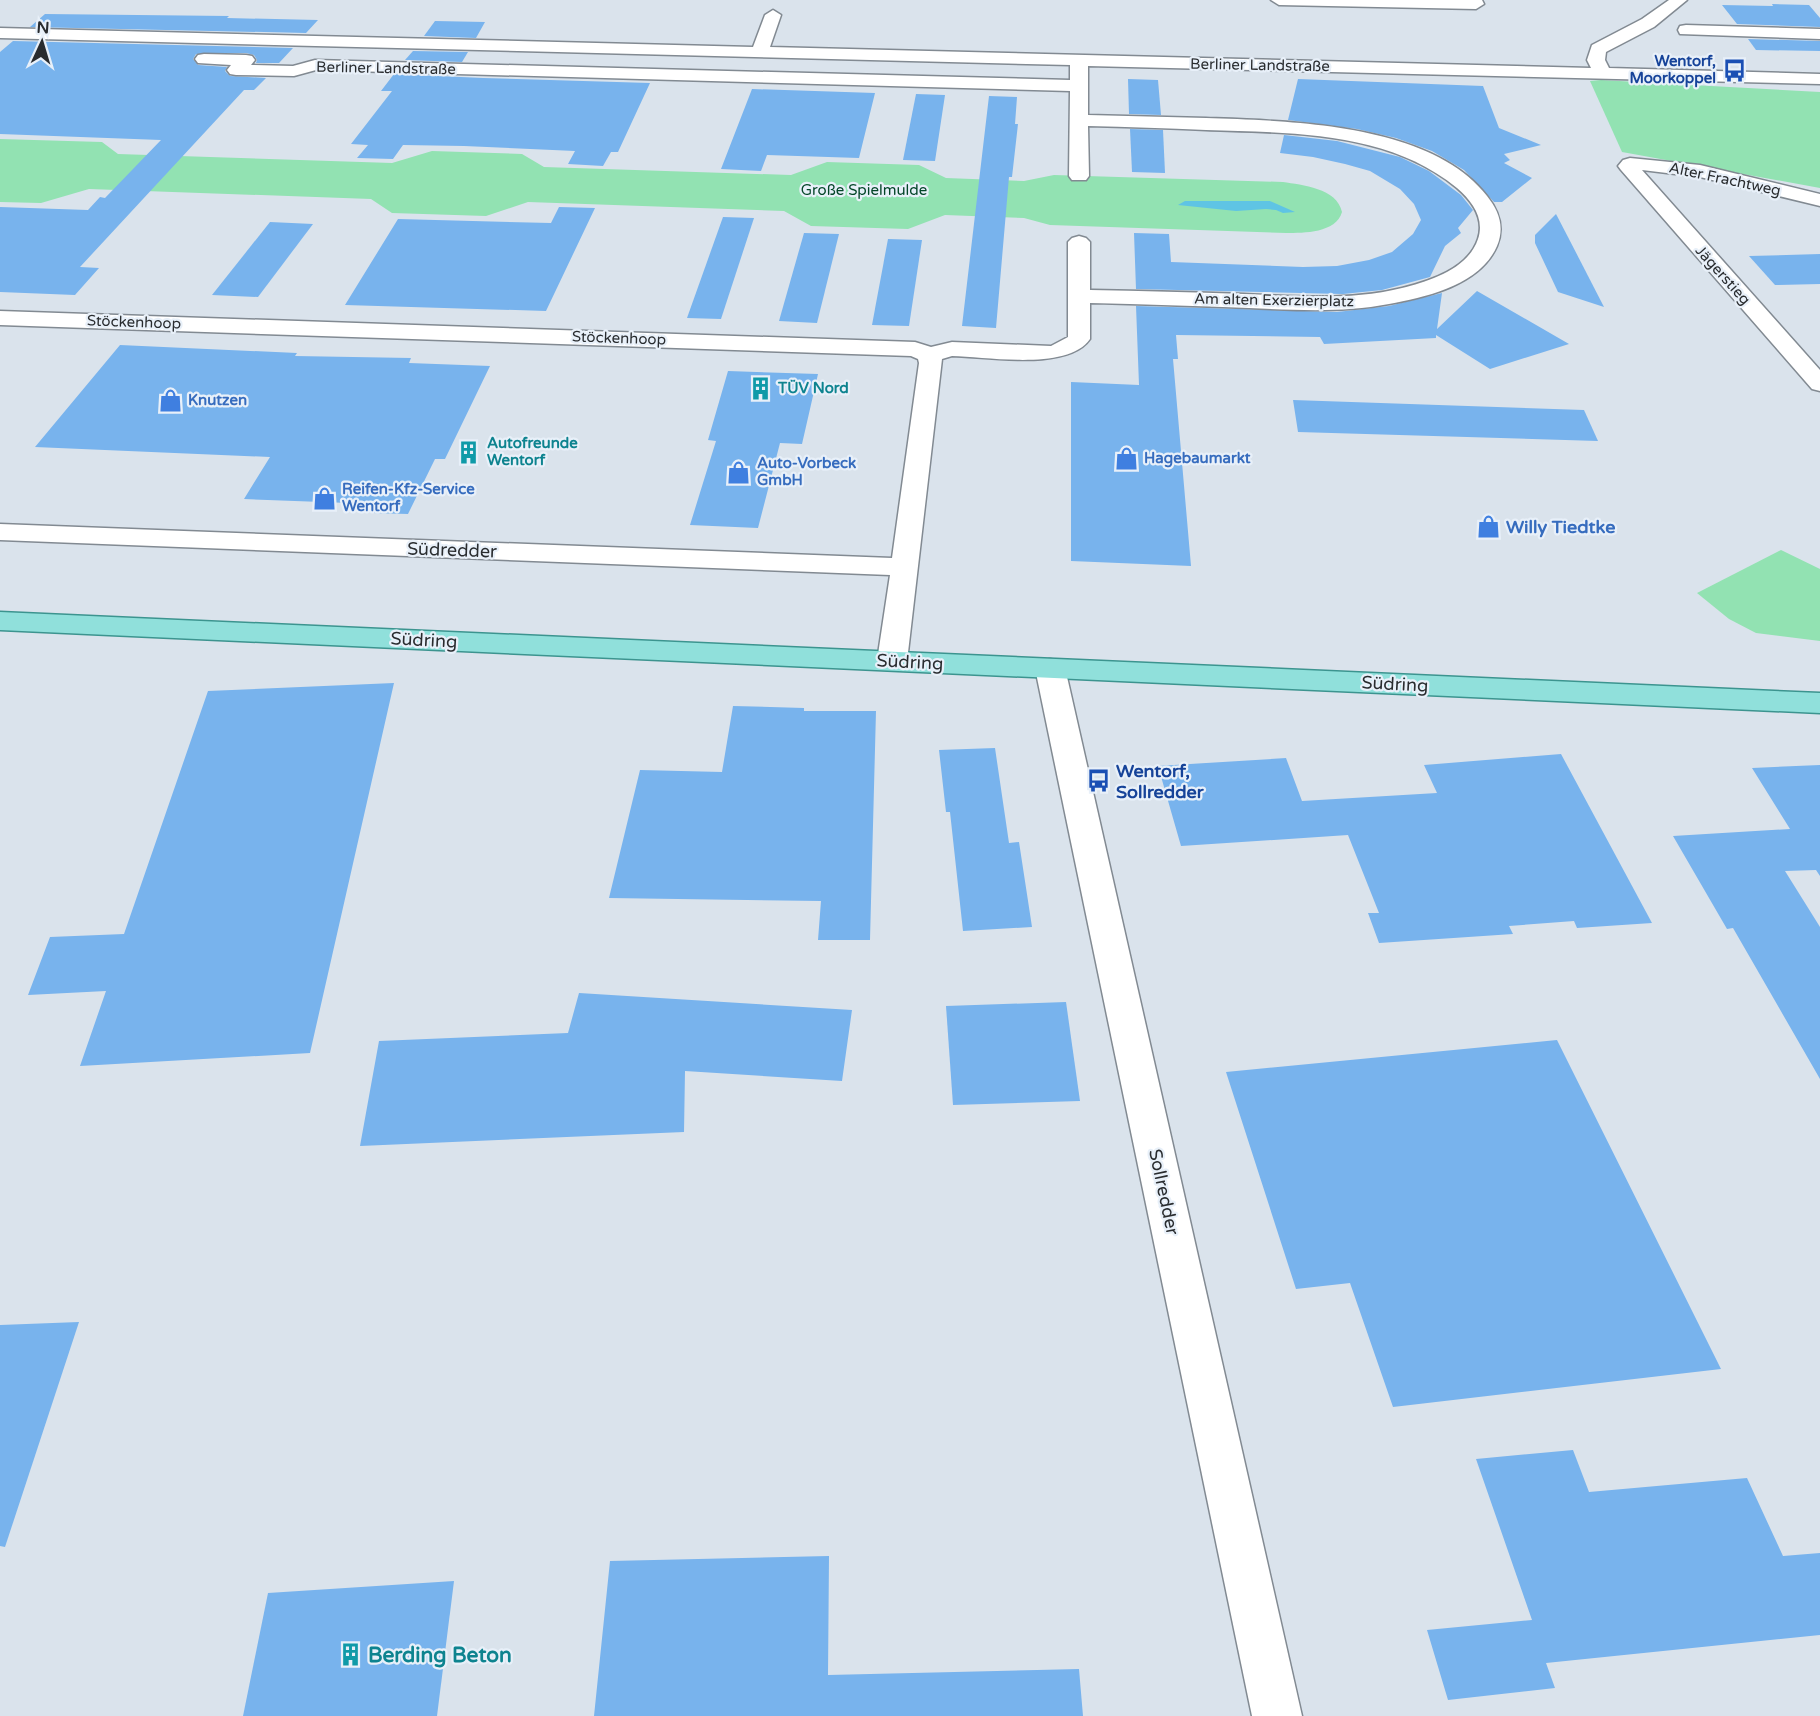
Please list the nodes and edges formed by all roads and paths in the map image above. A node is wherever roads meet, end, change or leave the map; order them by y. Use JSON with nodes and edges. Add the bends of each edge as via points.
{"nodes":[{"id":1,"x":1279,"y":0,"type":"edge"},
{"id":2,"x":1474,"y":0,"type":"edge"},
{"id":3,"x":1679,"y":0,"type":"edge"},
{"id":4,"x":773,"y":15,"type":"dead end"},
{"id":5,"x":1686,"y":30,"type":"dead end"},
{"id":6,"x":0,"y":33,"type":"edge"},
{"id":7,"x":1820,"y":34,"type":"edge"},
{"id":8,"x":700,"y":51,"type":"junction"},
{"id":9,"x":760,"y":52,"type":"junction"},
{"id":10,"x":188,"y":58,"type":"dead end"},
{"id":11,"x":1079,"y":60,"type":"junction"},
{"id":12,"x":1603,"y":74,"type":"junction"},
{"id":13,"x":689,"y":76,"type":"junction"},
{"id":14,"x":1820,"y":79,"type":"edge"},
{"id":15,"x":1079,"y":86,"type":"junction"},
{"id":16,"x":1079,"y":120,"type":"junction"},
{"id":17,"x":1630,"y":164,"type":"joint"},
{"id":18,"x":1079,"y":176,"type":"dead end"},
{"id":19,"x":1820,"y":200,"type":"edge"},
{"id":20,"x":1079,"y":242,"type":"dead end"},
{"id":21,"x":1079,"y":296,"type":"junction"},
{"id":22,"x":0,"y":318,"type":"edge"},
{"id":23,"x":929,"y":355,"type":"junction"},
{"id":24,"x":1820,"y":384,"type":"edge"},
{"id":25,"x":0,"y":532,"type":"edge"},
{"id":26,"x":903,"y":567,"type":"junction"},
{"id":27,"x":0,"y":621,"type":"edge"},
{"id":28,"x":892,"y":661,"type":"junction"},
{"id":29,"x":1050,"y":668,"type":"junction"},
{"id":30,"x":1820,"y":703,"type":"edge"},
{"id":31,"x":1277,"y":1716,"type":"edge"}],
"edges":[{"from":1,"to":2,"type":"street","via":[[1476,4]]},
{"from":3,"to":12,"type":"street","via":[[1648,23],[1598,50],[1596,60]]},
{"from":4,"to":9,"type":"street"},
{"from":5,"to":7,"type":"street"},
{"from":6,"to":8,"type":"street","name":"Berliner Landstraße"},
{"from":8,"to":9,"type":"street","name":"Berliner Landstraße"},
{"from":8,"to":13,"type":"street"},
{"from":9,"to":11,"type":"street","name":"Berliner Landstraße"},
{"from":10,"to":13,"type":"street","name":"Berliner Landstraße","via":[[246,60],[236,70],[294,71],[315,65]]},
{"from":11,"to":12,"type":"street","name":"Berliner Landstraße"},
{"from":11,"to":15,"type":"street"},
{"from":12,"to":14,"type":"street","name":"Berliner Landstraße"},
{"from":13,"to":15,"type":"street","name":"Berliner Landstraße"},
{"from":15,"to":16,"type":"street"},
{"from":16,"to":18,"type":"street"},
{"from":16,"to":21,"type":"street","name":"Am alten Exerzierplatz","via":[[1287,126],[1374,141],[1432,162],[1468,186],[1484,204],[1491,232],[1477,260],[1455,275],[1388,298],[1322,304]]},
{"from":17,"to":19,"type":"street","name":"Alter Frachtweg","via":[[1691,170]]},
{"from":17,"to":24,"type":"street","name":"Jägerstieg","via":[[1642,184]]},
{"from":20,"to":21,"type":"street"},
{"from":21,"to":23,"type":"street","via":[[1079,339],[1068,348],[1053,353],[952,348]]},
{"from":22,"to":23,"type":"street","name":"Stöckenhoop","via":[[915,349]]},
{"from":23,"to":26,"type":"street"},
{"from":25,"to":26,"type":"street","name":"Südredder"},
{"from":26,"to":28,"type":"street"},
{"from":27,"to":28,"type":"main road","name":"Südring"},
{"from":28,"to":29,"type":"main road","name":"Südring"},
{"from":29,"to":30,"type":"main road","name":"Südring"},
{"from":29,"to":31,"type":"street","name":"Sollredder"}]}
